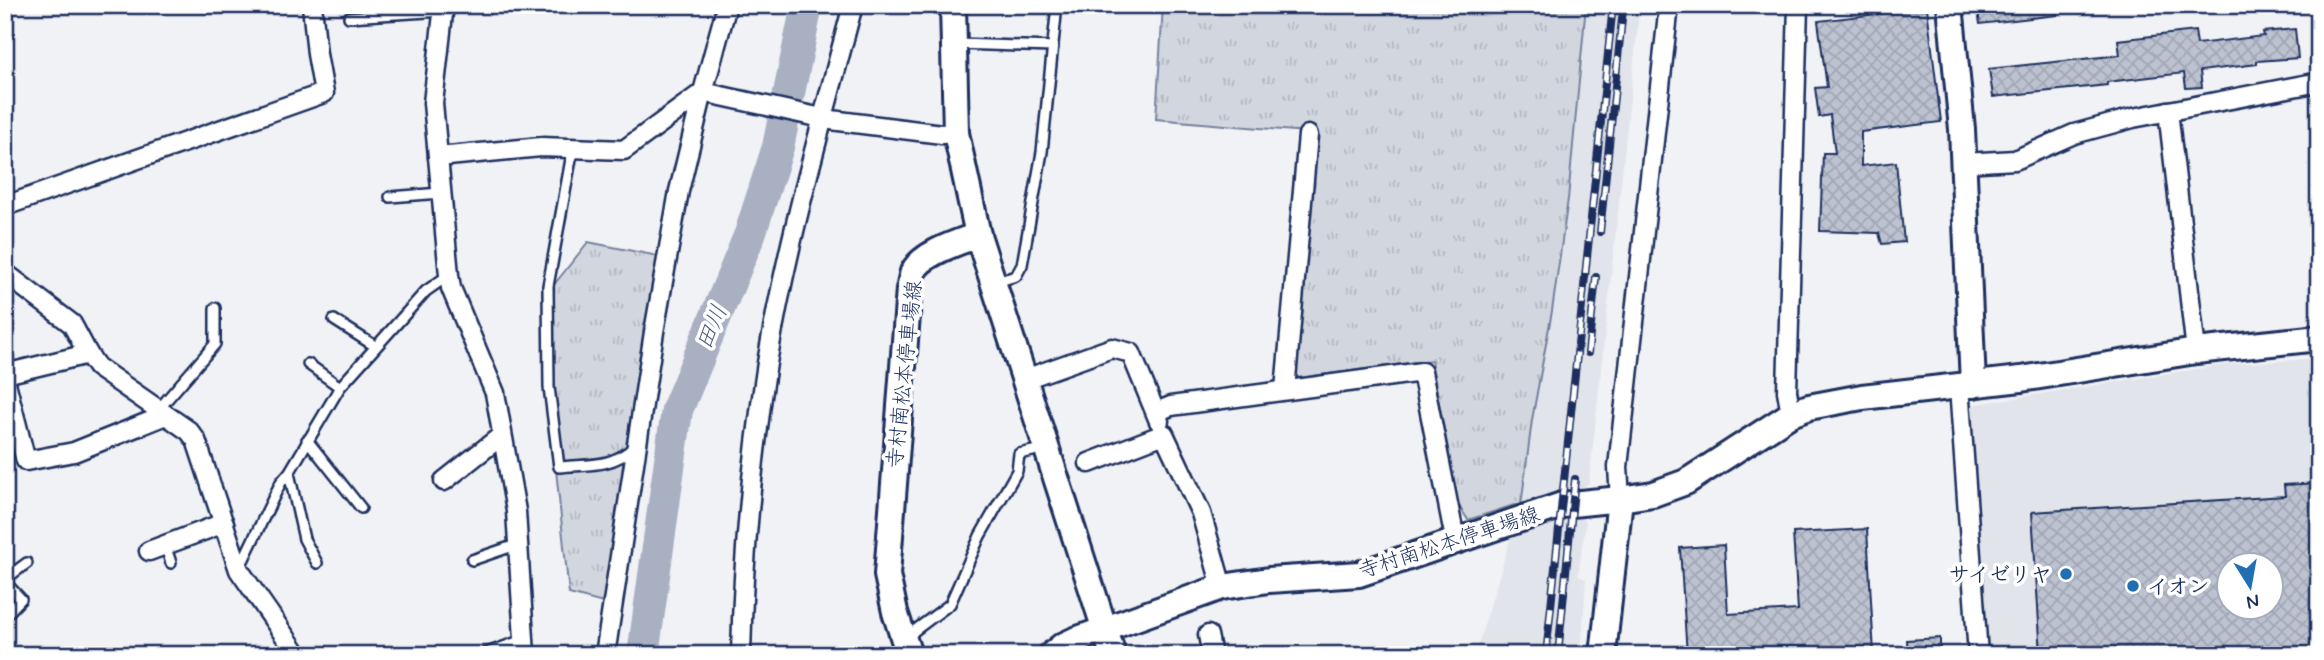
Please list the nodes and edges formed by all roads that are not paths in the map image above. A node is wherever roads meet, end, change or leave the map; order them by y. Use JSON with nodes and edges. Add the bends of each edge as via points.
{"nodes":[{"id":1,"x":312,"y":5,"type":"edge"},
{"id":2,"x":727,"y":5,"type":"edge"},
{"id":3,"x":853,"y":5,"type":"edge"},
{"id":4,"x":953,"y":5,"type":"edge"},
{"id":5,"x":1057,"y":5,"type":"edge"},
{"id":6,"x":1669,"y":5,"type":"edge"},
{"id":7,"x":1798,"y":5,"type":"edge"},
{"id":8,"x":1950,"y":5,"type":"edge"},
{"id":9,"x":444,"y":8,"type":"edge"},
{"id":10,"x":349,"y":17,"type":"dead end"},
{"id":11,"x":954,"y":44,"type":"junction"},
{"id":12,"x":1053,"y":47,"type":"junction"},
{"id":13,"x":2318,"y":87,"type":"edge"},
{"id":14,"x":705,"y":92,"type":"junction"},
{"id":15,"x":2168,"y":111,"type":"junction"},
{"id":16,"x":820,"y":116,"type":"junction"},
{"id":17,"x":956,"y":133,"type":"junction"},
{"id":18,"x":1308,"y":135,"type":"dead end"},
{"id":19,"x":573,"y":148,"type":"junction"},
{"id":20,"x":438,"y":157,"type":"junction"},
{"id":21,"x":1964,"y":163,"type":"junction"},
{"id":22,"x":441,"y":193,"type":"junction"},
{"id":23,"x":390,"y":197,"type":"dead end"},
{"id":24,"x":5,"y":206,"type":"edge"},
{"id":25,"x":978,"y":235,"type":"junction"},
{"id":26,"x":5,"y":273,"type":"edge"},
{"id":27,"x":449,"y":275,"type":"junction"},
{"id":28,"x":994,"y":283,"type":"junction"},
{"id":29,"x":215,"y":308,"type":"dead end"},
{"id":30,"x":334,"y":320,"type":"dead end"},
{"id":31,"x":2319,"y":338,"type":"edge"},
{"id":32,"x":375,"y":346,"type":"junction"},
{"id":33,"x":2196,"y":351,"type":"junction"},
{"id":34,"x":88,"y":354,"type":"junction"},
{"id":35,"x":308,"y":364,"type":"dead end"},
{"id":36,"x":5,"y":376,"type":"edge"},
{"id":37,"x":1025,"y":379,"type":"junction"},
{"id":38,"x":1966,"y":386,"type":"junction"},
{"id":39,"x":340,"y":387,"type":"junction"},
{"id":40,"x":1285,"y":390,"type":"junction"},
{"id":41,"x":162,"y":412,"type":"junction"},
{"id":42,"x":1156,"y":412,"type":"junction"},
{"id":43,"x":1791,"y":414,"type":"junction"},
{"id":44,"x":1164,"y":434,"type":"junction"},
{"id":45,"x":501,"y":436,"type":"junction"},
{"id":46,"x":307,"y":440,"type":"junction"},
{"id":47,"x":637,"y":444,"type":"junction"},
{"id":48,"x":1046,"y":444,"type":"junction"},
{"id":49,"x":1089,"y":463,"type":"dead end"},
{"id":50,"x":289,"y":473,"type":"junction"},
{"id":51,"x":444,"y":481,"type":"dead end"},
{"id":52,"x":1620,"y":499,"type":"junction"},
{"id":53,"x":361,"y":508,"type":"dead end"},
{"id":54,"x":224,"y":523,"type":"junction"},
{"id":55,"x":1457,"y":540,"type":"junction"},
{"id":56,"x":519,"y":544,"type":"junction"},
{"id":57,"x":162,"y":553,"type":"dead end"},
{"id":58,"x":472,"y":561,"type":"dead end"},
{"id":59,"x":27,"y":563,"type":"dead end"},
{"id":60,"x":317,"y":563,"type":"dead end"},
{"id":61,"x":239,"y":570,"type":"junction"},
{"id":62,"x":5,"y":581,"type":"edge"},
{"id":63,"x":1222,"y":587,"type":"junction"},
{"id":64,"x":5,"y":616,"type":"edge"},
{"id":65,"x":1106,"y":630,"type":"junction"},
{"id":66,"x":1208,"y":635,"type":"dead end"},
{"id":67,"x":524,"y":647,"type":"edge"},
{"id":68,"x":903,"y":651,"type":"edge"},
{"id":69,"x":298,"y":655,"type":"edge"},
{"id":70,"x":481,"y":655,"type":"edge"},
{"id":71,"x":605,"y":655,"type":"edge"},
{"id":72,"x":741,"y":655,"type":"edge"},
{"id":73,"x":1051,"y":655,"type":"edge"},
{"id":74,"x":1113,"y":655,"type":"edge"},
{"id":75,"x":1212,"y":655,"type":"edge"},
{"id":76,"x":1603,"y":655,"type":"edge"},
{"id":77,"x":1978,"y":655,"type":"edge"}],
"edges":[{"from":1,"to":24,"type":"street","via":[[324,93]]},
{"from":2,"to":14,"type":"street"},
{"from":3,"to":16,"type":"street"},
{"from":4,"to":11,"type":"street"},
{"from":5,"to":12,"type":"lane"},
{"from":6,"to":52,"type":"street","via":[[1618,467]]},
{"from":7,"to":43,"type":"street","via":[[1787,391]]},
{"from":8,"to":21,"type":"street"},
{"from":9,"to":10,"type":"lane"},
{"from":9,"to":20,"type":"street","via":[[433,103]]},
{"from":11,"to":12,"type":"lane"},
{"from":11,"to":17,"type":"street"},
{"from":12,"to":28,"type":"lane","via":[[1042,152],[1022,265],[1016,276]]},
{"from":13,"to":15,"type":"street"},
{"from":14,"to":16,"type":"street"},
{"from":14,"to":19,"type":"street","via":[[624,150]]},
{"from":14,"to":47,"type":"street","via":[[676,204]]},
{"from":15,"to":21,"type":"street","via":[[2074,134],[2015,160]]},
{"from":15,"to":33,"type":"street"},
{"from":16,"to":17,"type":"street"},
{"from":16,"to":72,"type":"street","via":[[768,361],[744,554]]},
{"from":17,"to":25,"type":"street"},
{"from":18,"to":40,"type":"street"},
{"from":19,"to":20,"type":"street"},
{"from":19,"to":47,"type":"lane","via":[[548,286],[549,387],[559,467],[610,463]]},
{"from":20,"to":22,"type":"street"},
{"from":21,"to":38,"type":"street"},
{"from":22,"to":23,"type":"lane"},
{"from":22,"to":27,"type":"street"},
{"from":25,"to":28,"type":"street"},
{"from":25,"to":68,"type":"street","name":"寺村南松本停車場線","via":[[926,258],[914,270],[909,289],[887,575]]},
{"from":26,"to":34,"type":"street","via":[[72,324]]},
{"from":27,"to":32,"type":"lane","via":[[426,291]]},
{"from":27,"to":45,"type":"street","via":[[495,393]]},
{"from":28,"to":37,"type":"street"},
{"from":29,"to":41,"type":"lane","via":[[215,344]]},
{"from":30,"to":32,"type":"lane"},
{"from":31,"to":33,"type":"street","name":"寺村南松本停車場線"},
{"from":32,"to":39,"type":"lane"},
{"from":33,"to":38,"type":"street","name":"寺村南松本停車場線"},
{"from":34,"to":36,"type":"street"},
{"from":34,"to":41,"type":"street","via":[[97,367]]},
{"from":35,"to":39,"type":"lane"},
{"from":36,"to":41,"type":"street","via":[[26,461],[74,452]]},
{"from":37,"to":42,"type":"street","via":[[1112,348],[1131,353]]},
{"from":37,"to":48,"type":"street"},
{"from":38,"to":43,"type":"street","name":"寺村南松本停車場線","via":[[1862,397]]},
{"from":38,"to":77,"type":"street"},
{"from":39,"to":46,"type":"lane"},
{"from":40,"to":42,"type":"street"},
{"from":40,"to":55,"type":"street","via":[[1422,372]]},
{"from":41,"to":54,"type":"street","via":[[196,440]]},
{"from":42,"to":44,"type":"street"},
{"from":43,"to":52,"type":"street","name":"寺村南松本停車場線","via":[[1686,482]]},
{"from":44,"to":49,"type":"street"},
{"from":44,"to":63,"type":"street","via":[[1201,513]]},
{"from":45,"to":51,"type":"street"},
{"from":45,"to":56,"type":"street"},
{"from":46,"to":50,"type":"lane"},
{"from":46,"to":53,"type":"lane"},
{"from":47,"to":71,"type":"street"},
{"from":48,"to":65,"type":"street"},
{"from":48,"to":68,"type":"lane","via":[[1018,454],[1017,471],[980,536],[950,604],[914,631]]},
{"from":50,"to":60,"type":"lane","via":[[304,539]]},
{"from":50,"to":61,"type":"lane"},
{"from":52,"to":55,"type":"street","name":"寺村南松本停車場線","via":[[1562,505]]},
{"from":52,"to":76,"type":"street"},
{"from":54,"to":57,"type":"street"},
{"from":54,"to":61,"type":"street"},
{"from":55,"to":63,"type":"street","name":"寺村南松本停車場線","via":[[1359,574]]},
{"from":56,"to":58,"type":"lane"},
{"from":56,"to":67,"type":"street"},
{"from":59,"to":62,"type":"lane"},
{"from":61,"to":69,"type":"street"},
{"from":62,"to":64,"type":"lane","via":[[21,599]]},
{"from":63,"to":65,"type":"street","name":"寺村南松本停車場線"},
{"from":65,"to":73,"type":"street","name":"寺村南松本停車場線","via":[[1062,646]]},
{"from":65,"to":74,"type":"street"},
{"from":66,"to":75,"type":"street"},
{"from":67,"to":70,"type":"lane"}]}
